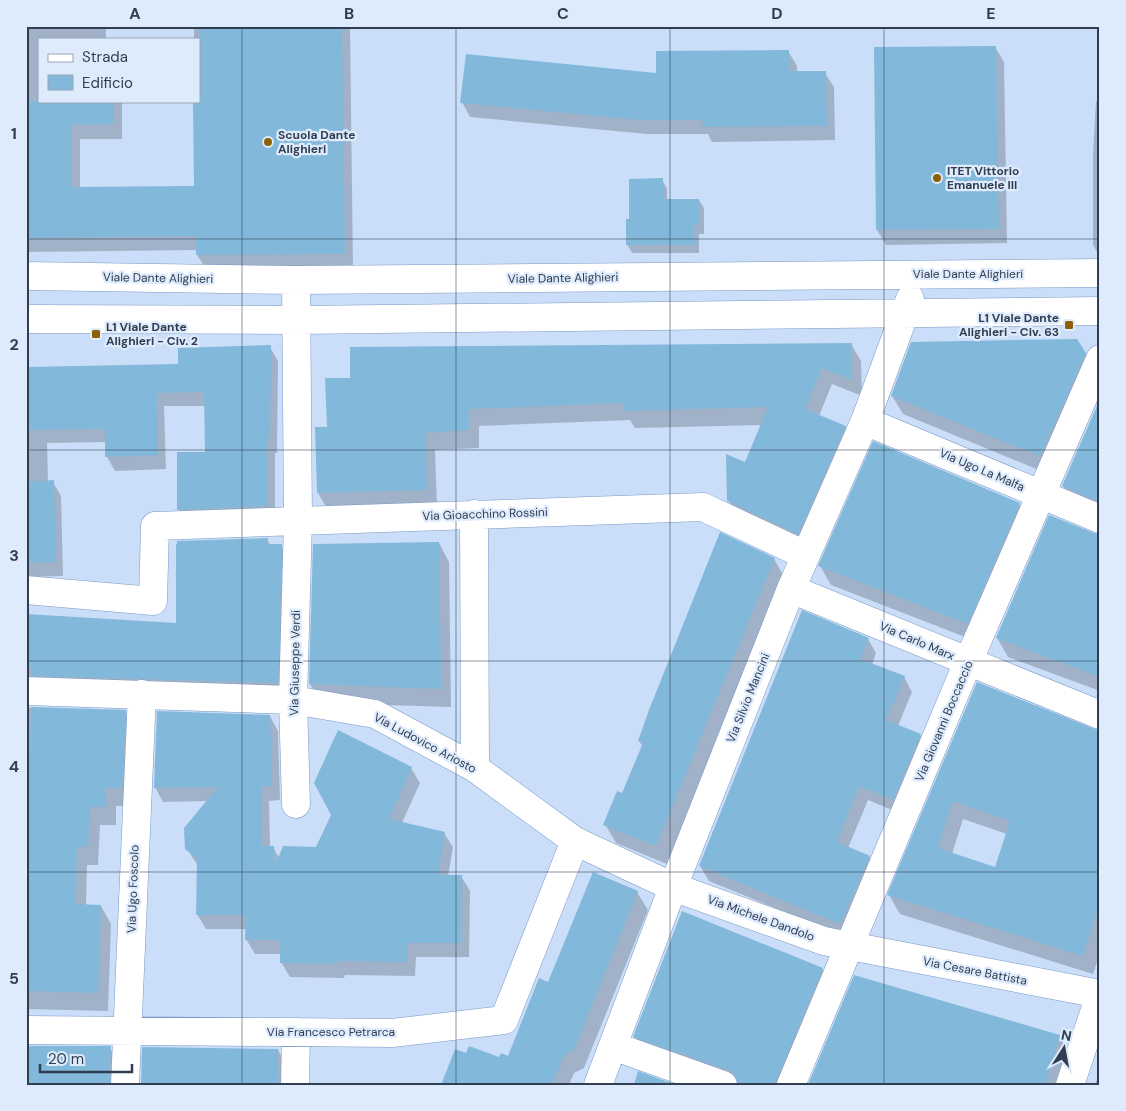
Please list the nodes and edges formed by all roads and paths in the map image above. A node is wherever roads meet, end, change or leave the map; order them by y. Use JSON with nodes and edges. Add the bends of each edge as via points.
{"nodes":[{"id":1,"x":1100,"y":273,"type":"edge"},
{"id":2,"x":918,"y":274,"type":"junction"},
{"id":3,"x":26,"y":276,"type":"edge"},
{"id":4,"x":296,"y":280,"type":"junction"},
{"id":5,"x":1100,"y":311,"type":"edge"},
{"id":6,"x":905,"y":314,"type":"junction"},
{"id":7,"x":26,"y":319,"type":"edge"},
{"id":8,"x":296,"y":320,"type":"junction"},
{"id":9,"x":1100,"y":359,"type":"edge"},
{"id":10,"x":865,"y":421,"type":"junction"},
{"id":11,"x":1040,"y":494,"type":"junction"},
{"id":12,"x":474,"y":514,"type":"junction"},
{"id":13,"x":1100,"y":519,"type":"edge"},
{"id":14,"x":298,"y":522,"type":"junction"},
{"id":15,"x":805,"y":555,"type":"junction"},
{"id":16,"x":790,"y":589,"type":"junction"},
{"id":17,"x":26,"y":590,"type":"edge"},
{"id":18,"x":968,"y":662,"type":"junction"},
{"id":19,"x":26,"y":691,"type":"edge"},
{"id":20,"x":142,"y":694,"type":"junction"},
{"id":21,"x":293,"y":700,"type":"junction"},
{"id":22,"x":1100,"y":715,"type":"edge"},
{"id":23,"x":475,"y":768,"type":"junction"},
{"id":24,"x":296,"y":804,"type":"dead end"},
{"id":25,"x":575,"y":842,"type":"junction"},
{"id":26,"x":673,"y":887,"type":"junction"},
{"id":27,"x":850,"y":947,"type":"junction"},
{"id":28,"x":1100,"y":994,"type":"edge"},
{"id":29,"x":26,"y":1030,"type":"edge"},
{"id":30,"x":128,"y":1031,"type":"junction"},
{"id":31,"x":296,"y":1032,"type":"junction"},
{"id":32,"x":613,"y":1046,"type":"junction"},
{"id":33,"x":125,"y":1085,"type":"edge"},
{"id":34,"x":295,"y":1085,"type":"edge"},
{"id":35,"x":598,"y":1085,"type":"edge"},
{"id":36,"x":723,"y":1085,"type":"edge"},
{"id":37,"x":791,"y":1085,"type":"edge"},
{"id":38,"x":1070,"y":1085,"type":"edge"}],
"edges":[{"from":1,"to":2,"type":"street","name":"Viale Dante Alighieri"},
{"from":2,"to":4,"type":"street","name":"Viale Dante Alighieri"},
{"from":2,"to":6,"type":"street","name":"Via Silvio Mancini"},
{"from":3,"to":4,"type":"street","name":"Viale Dante Alighieri"},
{"from":4,"to":8,"type":"street","name":"Via Giuseppe Verdi"},
{"from":5,"to":6,"type":"street"},
{"from":6,"to":8,"type":"street"},
{"from":6,"to":10,"type":"street","name":"Via Silvio Mancini"},
{"from":7,"to":8,"type":"street"},
{"from":8,"to":14,"type":"street","name":"Via Giuseppe Verdi"},
{"from":9,"to":11,"type":"street","name":"Via Giovanni Boccaccio"},
{"from":10,"to":11,"type":"street","name":"Via Ugo La Malfa"},
{"from":10,"to":15,"type":"street","name":"Via Silvio Mancini"},
{"from":11,"to":13,"type":"street","name":"Via Ugo La Malfa"},
{"from":11,"to":18,"type":"street","name":"Via Giovanni Boccaccio"},
{"from":12,"to":14,"type":"street","name":"Via Gioacchino Rossini"},
{"from":12,"to":15,"type":"street","name":"Via Gioacchino Rossini","via":[[703,508]]},
{"from":12,"to":23,"type":"street"},
{"from":14,"to":17,"type":"street","name":"Via Gioacchino Rossini","via":[[155,526],[153,601]]},
{"from":14,"to":21,"type":"street","name":"Via Giuseppe Verdi"},
{"from":15,"to":16,"type":"street","name":"Via Silvio Mancini"},
{"from":16,"to":18,"type":"street","name":"Via Carlo Marx"},
{"from":16,"to":26,"type":"street","name":"Via Silvio Mancini"},
{"from":18,"to":22,"type":"street","name":"Via Carlo Marx"},
{"from":18,"to":27,"type":"street","name":"Via Giovanni Boccaccio"},
{"from":19,"to":20,"type":"street","name":"Via Ludovico Ariosto"},
{"from":20,"to":21,"type":"street","name":"Via Ludovico Ariosto"},
{"from":20,"to":30,"type":"street","name":"Via Ugo Foscolo"},
{"from":21,"to":23,"type":"street","name":"Via Ludovico Ariosto","via":[[375,714]]},
{"from":21,"to":24,"type":"street","name":"Via Giuseppe Verdi"},
{"from":23,"to":25,"type":"street","name":"Via Ludovico Ariosto"},
{"from":25,"to":26,"type":"street","name":"Via Ludovico Ariosto"},
{"from":25,"to":31,"type":"street","name":"Via Francesco Petrarca","via":[[504,1020],[392,1033]]},
{"from":26,"to":27,"type":"street","name":"Via Michele Dandolo","via":[[824,941]]},
{"from":26,"to":32,"type":"street","name":"Via Silvio Mancini"},
{"from":27,"to":28,"type":"street","name":"Via Cesare Battista"},
{"from":27,"to":37,"type":"street","name":"Via Giovanni Boccaccio"},
{"from":28,"to":38,"type":"street"},
{"from":29,"to":30,"type":"street","name":"Via Francesco Petrarca"},
{"from":30,"to":31,"type":"street","name":"Via Francesco Petrarca"},
{"from":30,"to":33,"type":"street","name":"Via Ugo Foscolo"},
{"from":31,"to":34,"type":"street"},
{"from":32,"to":35,"type":"street","name":"Via Silvio Mancini"},
{"from":32,"to":36,"type":"street"}]}
